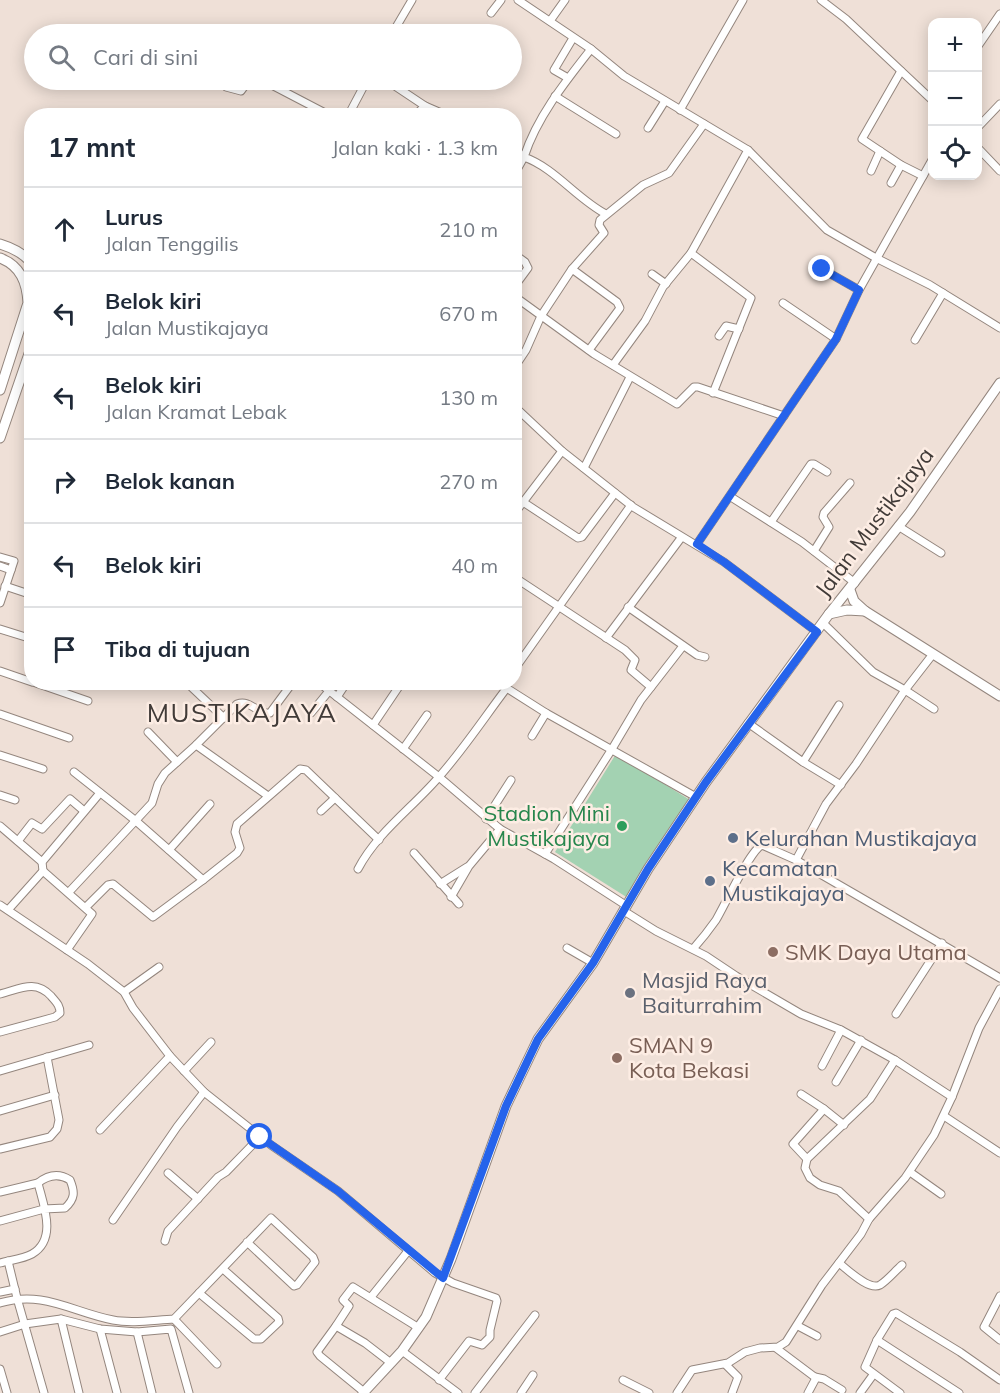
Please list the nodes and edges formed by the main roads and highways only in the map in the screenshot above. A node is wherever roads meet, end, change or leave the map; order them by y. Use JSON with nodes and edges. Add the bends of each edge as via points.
{"nodes":[{"id":1,"x":0,"y":244,"type":"edge"},
{"id":2,"x":24,"y":255,"type":"edge"},
{"id":3,"x":0,"y":258,"type":"edge"},
{"id":4,"x":24,"y":278,"type":"edge"},
{"id":5,"x":24,"y":315,"type":"edge"},
{"id":6,"x":24,"y":368,"type":"edge"},
{"id":7,"x":1000,"y":383,"type":"edge"},
{"id":8,"x":1,"y":387,"type":"edge"},
{"id":9,"x":17,"y":388,"type":"junction"},
{"id":10,"x":0,"y":438,"type":"edge"},
{"id":11,"x":853,"y":586,"type":"junction"},
{"id":12,"x":865,"y":612,"type":"junction"},
{"id":13,"x":829,"y":614,"type":"junction"},
{"id":14,"x":1000,"y":696,"type":"edge"},
{"id":15,"x":364,"y":1392,"type":"edge"}],
"edges":[{"from":1,"to":2,"type":"main road"},
{"from":3,"to":4,"type":"main road"},
{"from":5,"to":8,"type":"main road"},
{"from":6,"to":9,"type":"main road"},
{"from":7,"to":11,"type":"main road","name":"Jalan Mustikajaya"},
{"from":8,"to":9,"type":"main road"},
{"from":9,"to":10,"type":"main road"},
{"from":11,"to":12,"type":"main road","via":[[854,601]]},
{"from":11,"to":13,"type":"main road","name":"Jalan Mustikajaya"},
{"from":12,"to":13,"type":"main road"},
{"from":12,"to":14,"type":"main road"},
{"from":13,"to":15,"type":"main road","name":"Jalan Mustikajaya","via":[[696,797],[593,963],[538,1039],[506,1106],[426,1317]]}]}
